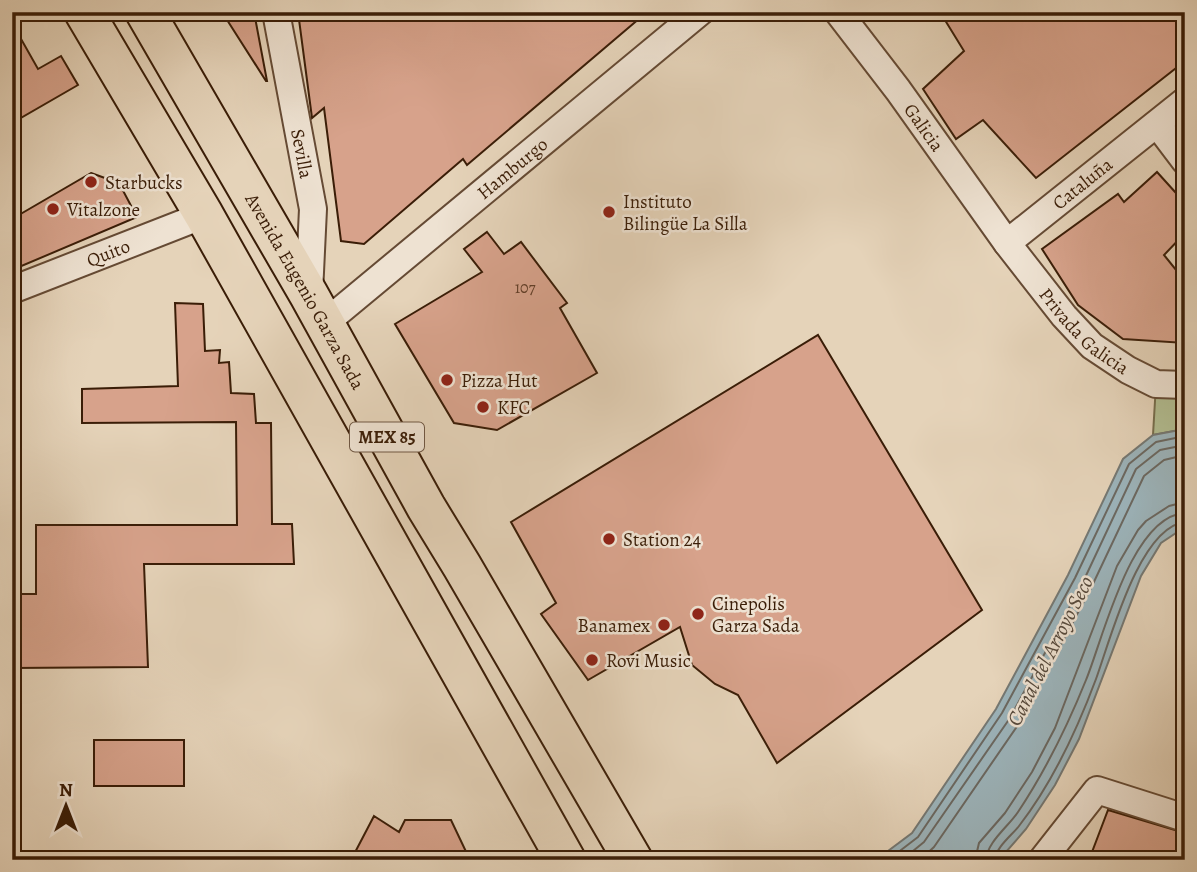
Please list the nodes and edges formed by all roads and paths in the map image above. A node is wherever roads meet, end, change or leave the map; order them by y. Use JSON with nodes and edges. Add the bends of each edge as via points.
{"nodes":[{"id":1,"x":84,"y":12,"type":"edge"},
{"id":2,"x":145,"y":12,"type":"edge"},
{"id":3,"x":276,"y":12,"type":"edge"},
{"id":4,"x":700,"y":12,"type":"edge"},
{"id":5,"x":838,"y":12,"type":"edge"},
{"id":6,"x":1185,"y":102,"type":"edge"},
{"id":7,"x":1157,"y":124,"type":"junction"},
{"id":8,"x":1185,"y":161,"type":"edge"},
{"id":9,"x":204,"y":215,"type":"junction"},
{"id":10,"x":1007,"y":243,"type":"junction"},
{"id":11,"x":12,"y":290,"type":"edge"},
{"id":12,"x":317,"y":309,"type":"junction"},
{"id":13,"x":1185,"y":385,"type":"edge"},
{"id":14,"x":1185,"y":818,"type":"edge"},
{"id":15,"x":566,"y":860,"type":"edge"},
{"id":16,"x":633,"y":860,"type":"edge"},
{"id":17,"x":1042,"y":860,"type":"edge"}],
"edges":[{"from":1,"to":9,"type":"highway","number":"MEX 85"},
{"from":2,"to":12,"type":"highway","name":"Avenida Eugenio Garza Sada","number":"MEX 85"},
{"from":3,"to":12,"type":"street","name":"Sevilla","via":[[313,209]]},
{"from":4,"to":12,"type":"street","name":"Hamburgo"},
{"from":5,"to":10,"type":"street","name":"Galicia"},
{"from":6,"to":7,"type":"street","name":"Cataluña"},
{"from":7,"to":8,"type":"street"},
{"from":7,"to":10,"type":"street","name":"Cataluña"},
{"from":9,"to":11,"type":"street","name":"Quito"},
{"from":9,"to":15,"type":"highway","number":"MEX 85"},
{"from":10,"to":13,"type":"street","name":"Privada Galicia","via":[[1092,346],[1156,384]]},
{"from":12,"to":16,"type":"highway","name":"Avenida Eugenio Garza Sada","number":"MEX 85","via":[[426,507]]},
{"from":14,"to":17,"type":"street","via":[[1097,790]]}]}
